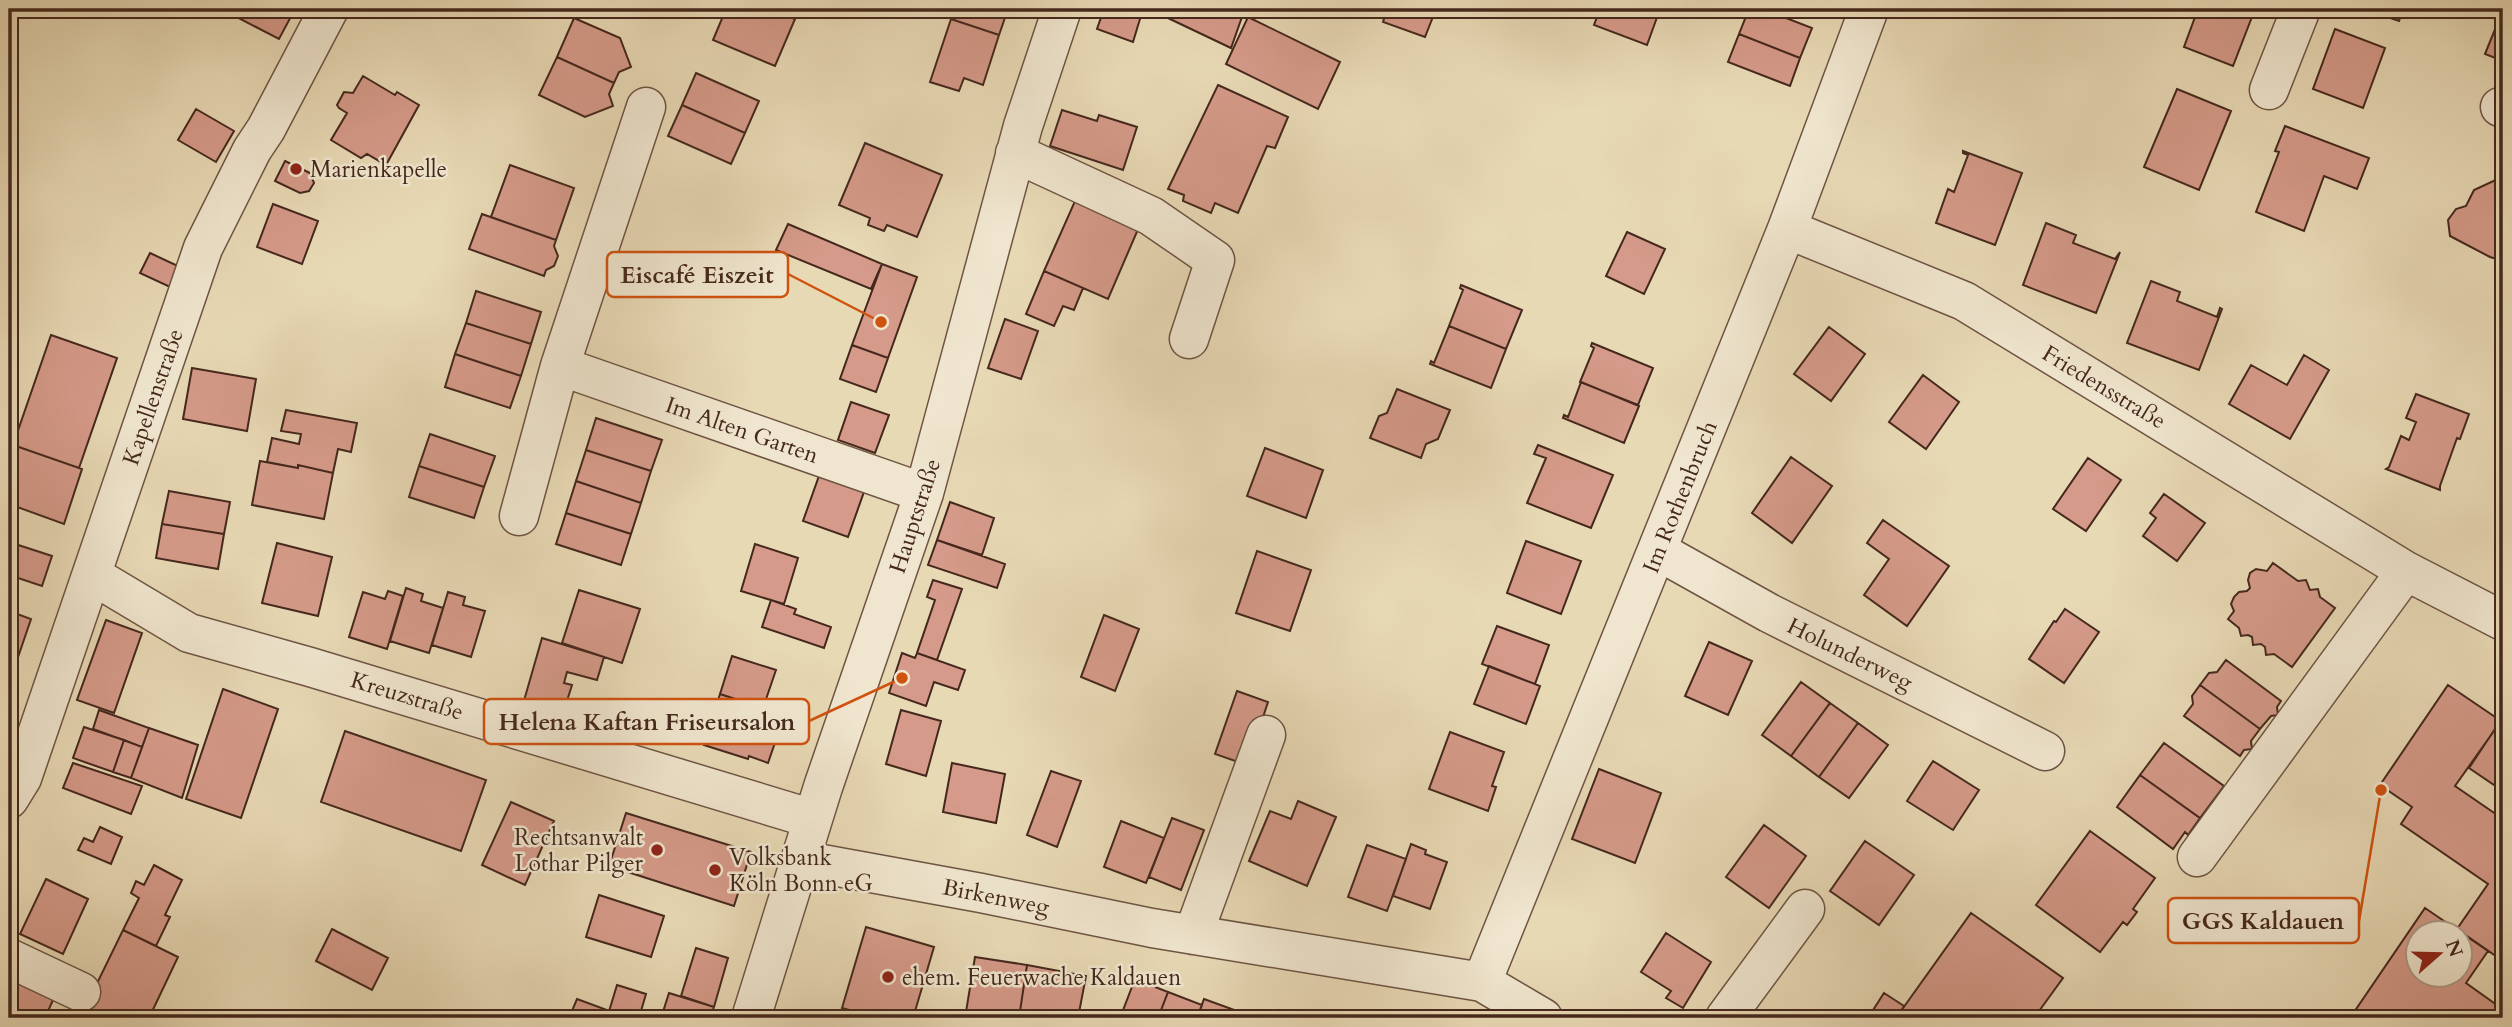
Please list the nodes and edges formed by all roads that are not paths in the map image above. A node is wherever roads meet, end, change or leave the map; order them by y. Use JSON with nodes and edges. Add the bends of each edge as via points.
{"nodes":[{"id":1,"x":329,"y":9,"type":"edge"},
{"id":2,"x":1062,"y":9,"type":"edge"},
{"id":3,"x":1869,"y":9,"type":"edge"},
{"id":4,"x":2301,"y":9,"type":"edge"},
{"id":5,"x":2269,"y":90,"type":"dead end"},
{"id":6,"x":646,"y":107,"type":"dead end"},
{"id":7,"x":1015,"y":153,"type":"junction"},
{"id":8,"x":1787,"y":229,"type":"junction"},
{"id":9,"x":1189,"y":339,"type":"dead end"},
{"id":10,"x":560,"y":366,"type":"junction"},
{"id":11,"x":925,"y":493,"type":"junction"},
{"id":12,"x":519,"y":516,"type":"dead end"},
{"id":13,"x":1658,"y":551,"type":"junction"},
{"id":14,"x":2406,"y":571,"type":"junction"},
{"id":15,"x":93,"y":575,"type":"junction"},
{"id":16,"x":2503,"y":621,"type":"edge"},
{"id":17,"x":1266,"y":735,"type":"dead end"},
{"id":18,"x":2045,"y":751,"type":"dead end"},
{"id":19,"x":9,"y":799,"type":"edge"},
{"id":20,"x":813,"y":820,"type":"junction"},
{"id":21,"x":2197,"y":858,"type":"dead end"},
{"id":22,"x":800,"y":860,"type":"junction"},
{"id":23,"x":1805,"y":909,"type":"dead end"},
{"id":24,"x":1193,"y":935,"type":"junction"},
{"id":25,"x":9,"y":958,"type":"edge"},
{"id":26,"x":1482,"y":982,"type":"junction"},
{"id":27,"x":81,"y":992,"type":"dead end"},
{"id":28,"x":751,"y":1018,"type":"edge"},
{"id":29,"x":1543,"y":1018,"type":"edge"},
{"id":30,"x":1725,"y":1018,"type":"edge"}],
"edges":[{"from":1,"to":15,"type":"street","name":"Kapellenstraße","via":[[203,248]]},
{"from":2,"to":7,"type":"street","name":"Hauptstraße"},
{"from":3,"to":8,"type":"street","name":"Im Rothenbruch"},
{"from":4,"to":5,"type":"street"},
{"from":6,"to":10,"type":"street"},
{"from":7,"to":9,"type":"street","via":[[1151,216],[1215,260]]},
{"from":7,"to":11,"type":"street","name":"Hauptstraße"},
{"from":8,"to":13,"type":"street","name":"Im Rothenbruch"},
{"from":8,"to":14,"type":"street","name":"Friedensstraße","via":[[1964,301]]},
{"from":10,"to":11,"type":"street","name":"Im Alten Garten"},
{"from":10,"to":12,"type":"street"},
{"from":11,"to":20,"type":"street","name":"Hauptstraße"},
{"from":13,"to":18,"type":"street","name":"Holunderweg","via":[[1769,613]]},
{"from":13,"to":26,"type":"street","name":"Im Rothenbruch"},
{"from":14,"to":16,"type":"street","name":"Friedensstraße"},
{"from":14,"to":21,"type":"street"},
{"from":15,"to":19,"type":"street","name":"Kapellenstraße","via":[[22,778]]},
{"from":15,"to":20,"type":"street","name":"Kreuzstraße","via":[[189,633]]},
{"from":17,"to":24,"type":"street"},
{"from":20,"to":22,"type":"street","name":"Hauptstraße"},
{"from":22,"to":24,"type":"street","name":"Birkenweg"},
{"from":22,"to":28,"type":"street","name":"Hauptstraße"},
{"from":23,"to":30,"type":"street"},
{"from":24,"to":26,"type":"street","name":"Birkenweg"},
{"from":25,"to":27,"type":"street"},
{"from":26,"to":29,"type":"street","name":"Birkenweg"}]}
